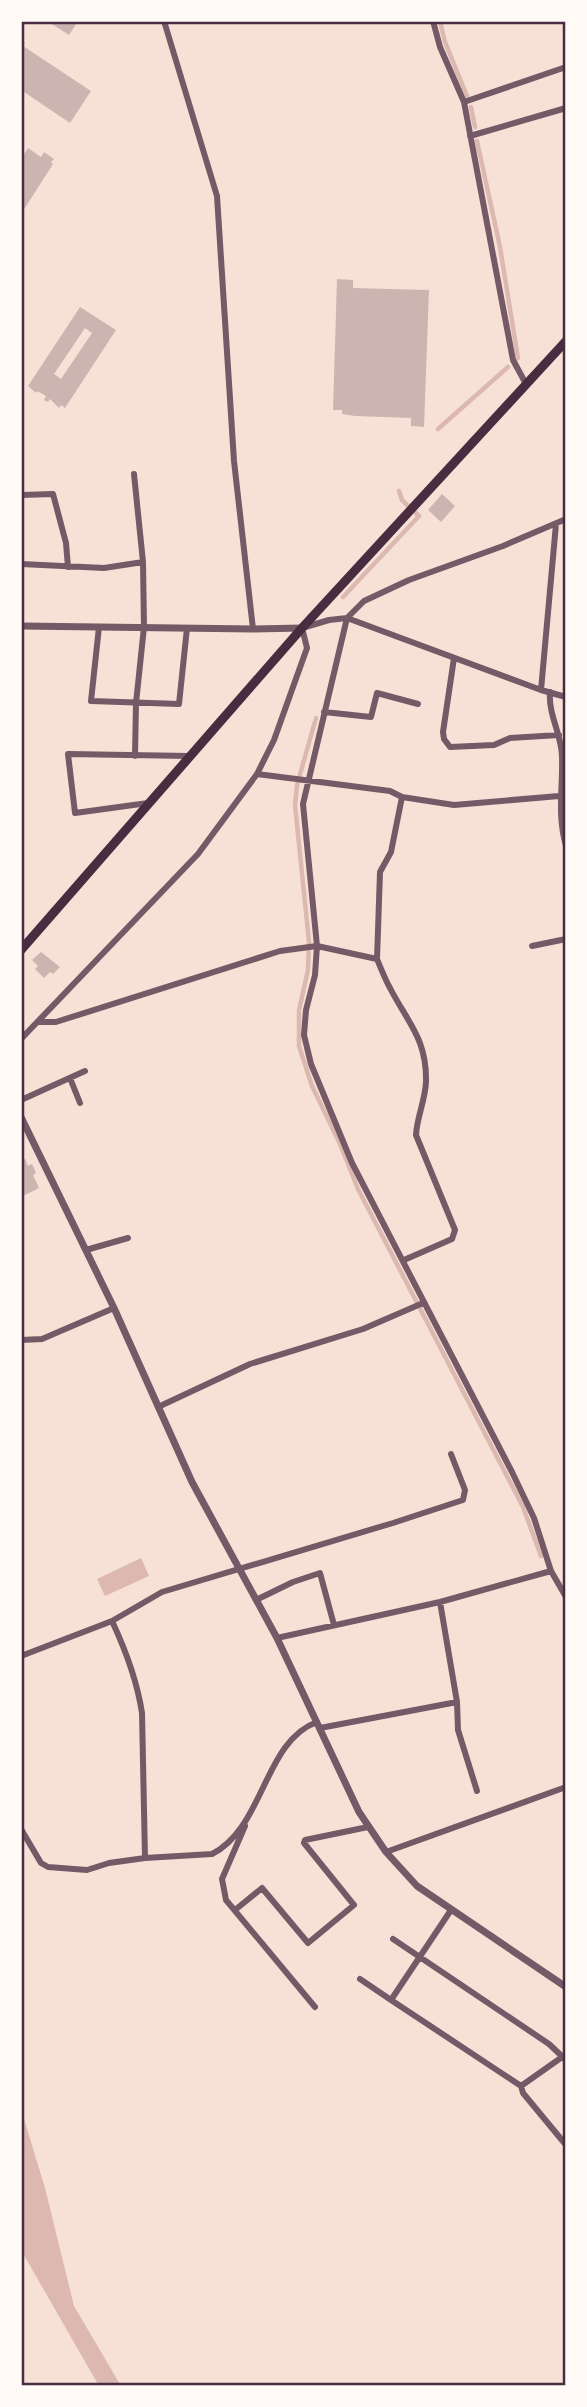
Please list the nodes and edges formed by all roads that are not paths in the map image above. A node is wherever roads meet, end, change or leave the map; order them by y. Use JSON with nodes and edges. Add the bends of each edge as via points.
{"nodes":[{"id":1,"x":164,"y":21,"type":"edge"},
{"id":2,"x":433,"y":21,"type":"edge"},
{"id":3,"x":566,"y":67,"type":"edge"},
{"id":4,"x":464,"y":102,"type":"junction"},
{"id":5,"x":566,"y":108,"type":"edge"},
{"id":6,"x":470,"y":136,"type":"junction"},
{"id":7,"x":566,"y":341,"type":"edge"},
{"id":8,"x":526,"y":384,"type":"junction"},
{"id":9,"x":134,"y":474,"type":"dead end"},
{"id":10,"x":21,"y":495,"type":"edge"},
{"id":11,"x":566,"y":519,"type":"edge"},
{"id":12,"x":556,"y":524,"type":"junction"},
{"id":13,"x":144,"y":562,"type":"junction"},
{"id":14,"x":21,"y":564,"type":"edge"},
{"id":15,"x":68,"y":567,"type":"junction"},
{"id":16,"x":348,"y":618,"type":"junction"},
{"id":17,"x":21,"y":626,"type":"edge"},
{"id":18,"x":99,"y":627,"type":"junction"},
{"id":19,"x":144,"y":627,"type":"junction"},
{"id":20,"x":187,"y":628,"type":"junction"},
{"id":21,"x":302,"y":628,"type":"junction"},
{"id":22,"x":253,"y":629,"type":"junction"},
{"id":23,"x":454,"y":658,"type":"junction"},
{"id":24,"x":541,"y":690,"type":"junction"},
{"id":25,"x":550,"y":692,"type":"junction"},
{"id":26,"x":566,"y":697,"type":"edge"},
{"id":27,"x":136,"y":703,"type":"junction"},
{"id":28,"x":418,"y":704,"type":"dead end"},
{"id":29,"x":324,"y":712,"type":"junction"},
{"id":30,"x":559,"y":735,"type":"junction"},
{"id":31,"x":135,"y":756,"type":"junction"},
{"id":32,"x":190,"y":756,"type":"junction"},
{"id":33,"x":257,"y":774,"type":"junction"},
{"id":34,"x":302,"y":779,"type":"junction"},
{"id":35,"x":559,"y":796,"type":"junction"},
{"id":36,"x":402,"y":797,"type":"junction"},
{"id":37,"x":148,"y":803,"type":"junction"},
{"id":38,"x":563,"y":828,"type":"edge"},
{"id":39,"x":566,"y":846,"type":"edge"},
{"id":40,"x":566,"y":939,"type":"edge"},
{"id":41,"x":317,"y":946,"type":"junction"},
{"id":42,"x":531,"y":946,"type":"dead end"},
{"id":43,"x":21,"y":950,"type":"edge"},
{"id":44,"x":377,"y":959,"type":"junction"},
{"id":45,"x":39,"y":1022,"type":"junction"},
{"id":46,"x":21,"y":1039,"type":"edge"},
{"id":47,"x":85,"y":1071,"type":"dead end"},
{"id":48,"x":70,"y":1078,"type":"junction"},
{"id":49,"x":21,"y":1100,"type":"edge"},
{"id":50,"x":80,"y":1103,"type":"dead end"},
{"id":51,"x":21,"y":1118,"type":"edge"},
{"id":52,"x":128,"y":1238,"type":"dead end"},
{"id":53,"x":86,"y":1250,"type":"junction"},
{"id":54,"x":404,"y":1260,"type":"junction"},
{"id":55,"x":423,"y":1303,"type":"junction"},
{"id":56,"x":114,"y":1308,"type":"junction"},
{"id":57,"x":21,"y":1340,"type":"edge"},
{"id":58,"x":158,"y":1407,"type":"junction"},
{"id":59,"x":451,"y":1454,"type":"dead end"},
{"id":60,"x":241,"y":1570,"type":"junction"},
{"id":61,"x":551,"y":1571,"type":"junction"},
{"id":62,"x":566,"y":1597,"type":"edge"},
{"id":63,"x":256,"y":1600,"type":"junction"},
{"id":64,"x":440,"y":1602,"type":"junction"},
{"id":65,"x":112,"y":1620,"type":"junction"},
{"id":66,"x":334,"y":1625,"type":"junction"},
{"id":67,"x":277,"y":1638,"type":"junction"},
{"id":68,"x":21,"y":1656,"type":"edge"},
{"id":69,"x":457,"y":1702,"type":"junction"},
{"id":70,"x":318,"y":1725,"type":"junction"},
{"id":71,"x":566,"y":1787,"type":"edge"},
{"id":72,"x":477,"y":1791,"type":"dead end"},
{"id":73,"x":247,"y":1821,"type":"junction"},
{"id":74,"x":368,"y":1827,"type":"junction"},
{"id":75,"x":21,"y":1829,"type":"edge"},
{"id":76,"x":386,"y":1852,"type":"junction"},
{"id":77,"x":145,"y":1858,"type":"junction"},
{"id":78,"x":235,"y":1910,"type":"junction"},
{"id":79,"x":451,"y":1910,"type":"junction"},
{"id":80,"x":393,"y":1939,"type":"dead end"},
{"id":81,"x":420,"y":1957,"type":"junction"},
{"id":82,"x":360,"y":1979,"type":"dead end"},
{"id":83,"x":566,"y":1987,"type":"edge"},
{"id":84,"x":391,"y":2000,"type":"junction"},
{"id":85,"x":315,"y":2007,"type":"dead end"},
{"id":86,"x":565,"y":2056,"type":"edge"},
{"id":87,"x":521,"y":2086,"type":"junction"},
{"id":88,"x":566,"y":2145,"type":"edge"}],
"edges":[{"from":1,"to":22,"type":"street","via":[[216,196],[234,461]]},
{"from":2,"to":4,"type":"street"},
{"from":3,"to":4,"type":"street"},
{"from":4,"to":6,"type":"street"},
{"from":5,"to":6,"type":"street"},
{"from":6,"to":8,"type":"street","via":[[513,360]]},
{"from":7,"to":8,"type":"main road"},
{"from":8,"to":21,"type":"main road"},
{"from":9,"to":13,"type":"street"},
{"from":10,"to":15,"type":"street","via":[[53,494]]},
{"from":11,"to":12,"type":"street"},
{"from":12,"to":16,"type":"street","via":[[409,580],[364,601]]},
{"from":12,"to":24,"type":"street"},
{"from":13,"to":15,"type":"street"},
{"from":13,"to":19,"type":"street"},
{"from":14,"to":15,"type":"street"},
{"from":16,"to":21,"type":"street"},
{"from":16,"to":23,"type":"street"},
{"from":16,"to":29,"type":"street"},
{"from":17,"to":18,"type":"street"},
{"from":18,"to":19,"type":"street"},
{"from":18,"to":27,"type":"street","via":[[91,701]]},
{"from":19,"to":20,"type":"street"},
{"from":19,"to":27,"type":"street"},
{"from":20,"to":22,"type":"street"},
{"from":20,"to":27,"type":"street","via":[[178,704]]},
{"from":21,"to":22,"type":"street"},
{"from":21,"to":32,"type":"main road"},
{"from":21,"to":33,"type":"street","via":[[307,648]]},
{"from":23,"to":24,"type":"street"},
{"from":23,"to":30,"type":"street","via":[[443,732],[447,745],[494,745],[510,738]]},
{"from":24,"to":25,"type":"street"},
{"from":25,"to":26,"type":"street"},
{"from":25,"to":30,"type":"street"},
{"from":27,"to":31,"type":"street"},
{"from":28,"to":29,"type":"street","via":[[377,694],[370,717]]},
{"from":29,"to":34,"type":"street"},
{"from":30,"to":35,"type":"street","via":[[563,756]]},
{"from":31,"to":32,"type":"street"},
{"from":31,"to":37,"type":"street","via":[[68,754],[75,813]]},
{"from":32,"to":37,"type":"main road"},
{"from":33,"to":34,"type":"street"},
{"from":33,"to":45,"type":"street","via":[[198,853]]},
{"from":34,"to":36,"type":"street","via":[[390,791]]},
{"from":34,"to":41,"type":"street"},
{"from":35,"to":36,"type":"street","via":[[454,805]]},
{"from":35,"to":38,"type":"street"},
{"from":36,"to":44,"type":"street","via":[[391,852],[380,872]]},
{"from":37,"to":43,"type":"main road"},
{"from":38,"to":39,"type":"street"},
{"from":40,"to":42,"type":"street"},
{"from":41,"to":44,"type":"street"},
{"from":41,"to":45,"type":"street","via":[[280,951],[56,1022]]},
{"from":41,"to":54,"type":"street","via":[[304,1035],[311,1064],[352,1163]]},
{"from":44,"to":54,"type":"street","via":[[420,1038],[426,1078],[416,1135],[454,1230],[452,1239]]},
{"from":45,"to":46,"type":"street"},
{"from":47,"to":48,"type":"street"},
{"from":48,"to":49,"type":"street"},
{"from":48,"to":50,"type":"street"},
{"from":51,"to":53,"type":"street"},
{"from":52,"to":53,"type":"street"},
{"from":53,"to":56,"type":"street"},
{"from":54,"to":55,"type":"street"},
{"from":55,"to":58,"type":"street","via":[[363,1329],[250,1364]]},
{"from":55,"to":61,"type":"street","via":[[534,1518]]},
{"from":56,"to":57,"type":"street","via":[[42,1339]]},
{"from":56,"to":58,"type":"street"},
{"from":58,"to":60,"type":"street","via":[[192,1482]]},
{"from":59,"to":60,"type":"street","via":[[465,1490],[463,1500]]},
{"from":60,"to":63,"type":"street"},
{"from":60,"to":65,"type":"street","via":[[162,1592]]},
{"from":61,"to":62,"type":"street"},
{"from":61,"to":64,"type":"street"},
{"from":63,"to":66,"type":"street","via":[[320,1573]]},
{"from":63,"to":67,"type":"street"},
{"from":64,"to":66,"type":"street"},
{"from":64,"to":69,"type":"street"},
{"from":65,"to":68,"type":"street"},
{"from":65,"to":77,"type":"street","via":[[131,1662],[142,1713]]},
{"from":66,"to":67,"type":"street"},
{"from":67,"to":70,"type":"street"},
{"from":69,"to":70,"type":"street"},
{"from":69,"to":72,"type":"street","via":[[458,1730]]},
{"from":70,"to":73,"type":"street","via":[[304,1727],[290,1743]]},
{"from":70,"to":74,"type":"street"},
{"from":71,"to":76,"type":"street"},
{"from":73,"to":77,"type":"street","via":[[212,1854]]},
{"from":73,"to":78,"type":"street","via":[[222,1879],[226,1900]]},
{"from":74,"to":76,"type":"street"},
{"from":74,"to":78,"type":"street","via":[[305,1840],[354,1905],[308,1943],[262,1888]]},
{"from":75,"to":77,"type":"street","via":[[48,1867],[87,1870]]},
{"from":76,"to":79,"type":"street","via":[[417,1886]]},
{"from":78,"to":85,"type":"street"},
{"from":79,"to":81,"type":"street"},
{"from":79,"to":83,"type":"street"},
{"from":80,"to":81,"type":"street"},
{"from":81,"to":84,"type":"street"},
{"from":81,"to":86,"type":"street"},
{"from":82,"to":84,"type":"street"},
{"from":84,"to":87,"type":"street"},
{"from":86,"to":87,"type":"street"},
{"from":87,"to":88,"type":"street"}]}
